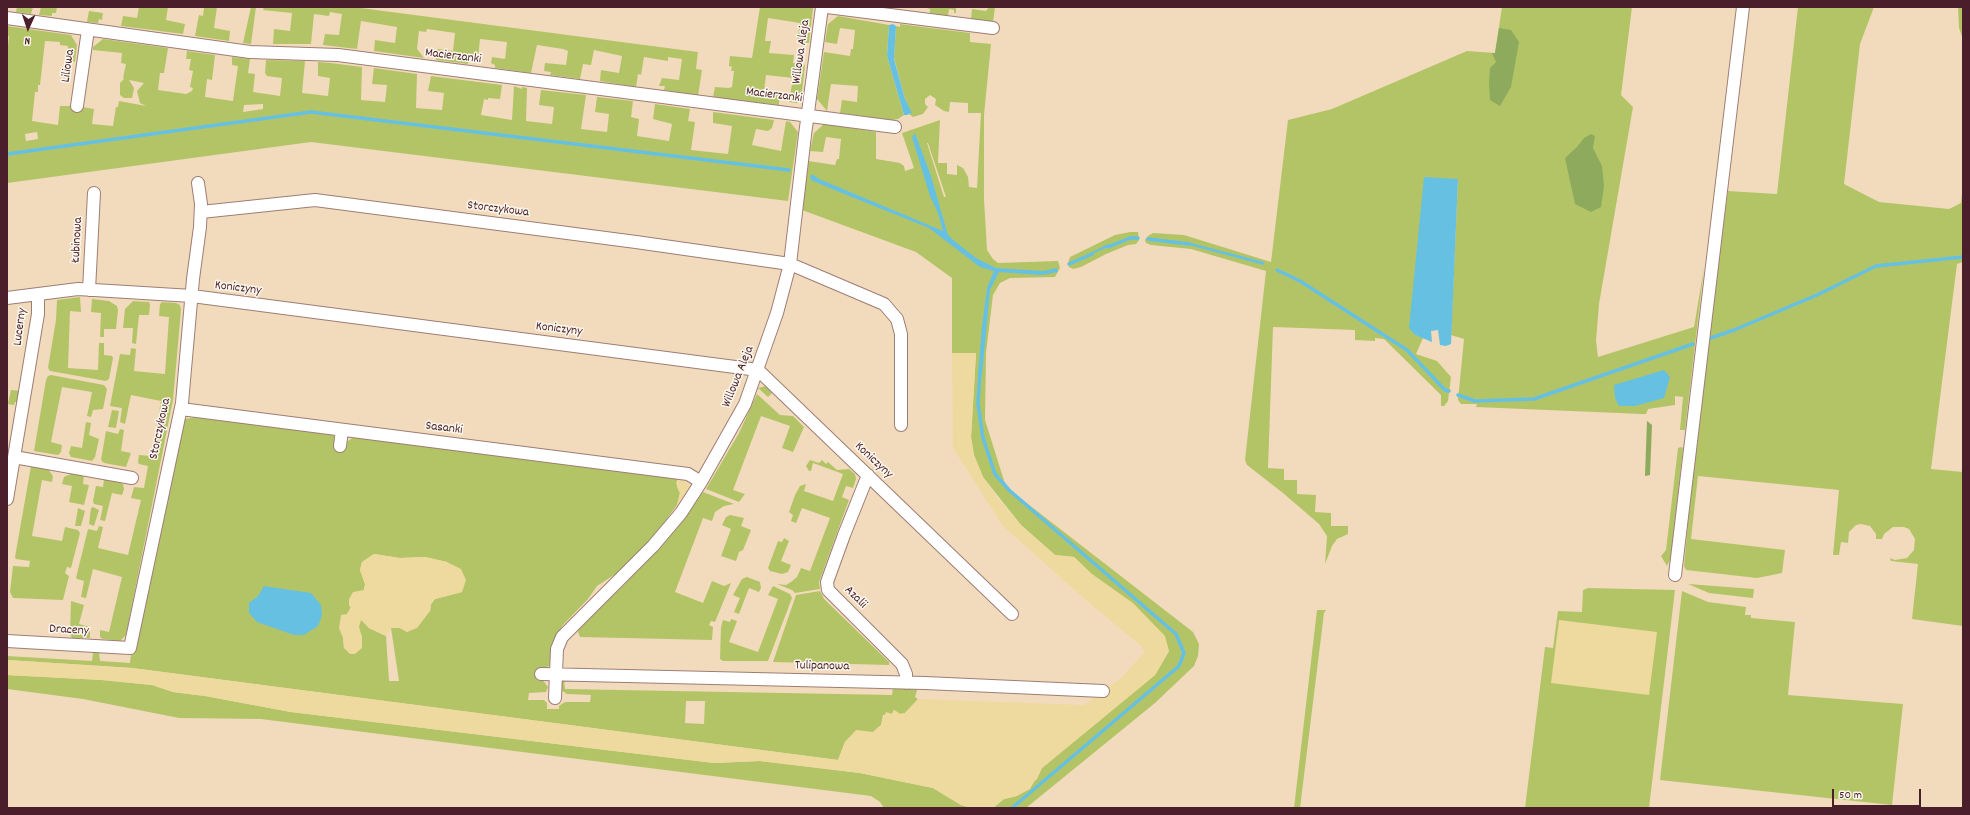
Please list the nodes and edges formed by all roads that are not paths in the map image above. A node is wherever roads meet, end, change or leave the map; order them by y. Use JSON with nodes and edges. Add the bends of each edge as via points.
{"nodes":[{"id":1,"x":822,"y":7,"type":"edge"},
{"id":2,"x":827,"y":7,"type":"edge"},
{"id":3,"x":1743,"y":7,"type":"edge"},
{"id":4,"x":7,"y":18,"type":"edge"},
{"id":5,"x":993,"y":28,"type":"dead end"},
{"id":6,"x":88,"y":30,"type":"junction"},
{"id":7,"x":77,"y":106,"type":"dead end"},
{"id":8,"x":808,"y":114,"type":"junction"},
{"id":9,"x":895,"y":127,"type":"dead end"},
{"id":10,"x":198,"y":183,"type":"dead end"},
{"id":11,"x":94,"y":193,"type":"dead end"},
{"id":12,"x":201,"y":212,"type":"junction"},
{"id":13,"x":790,"y":264,"type":"junction"},
{"id":14,"x":89,"y":290,"type":"junction"},
{"id":15,"x":38,"y":294,"type":"junction"},
{"id":16,"x":192,"y":296,"type":"junction"},
{"id":17,"x":7,"y":298,"type":"edge"},
{"id":18,"x":758,"y":370,"type":"junction"},
{"id":19,"x":180,"y":409,"type":"junction"},
{"id":20,"x":901,"y":425,"type":"dead end"},
{"id":21,"x":342,"y":430,"type":"junction"},
{"id":22,"x":340,"y":446,"type":"dead end"},
{"id":23,"x":14,"y":457,"type":"junction"},
{"id":24,"x":868,"y":475,"type":"junction"},
{"id":25,"x":132,"y":478,"type":"dead end"},
{"id":26,"x":701,"y":482,"type":"junction"},
{"id":27,"x":7,"y":499,"type":"edge"},
{"id":28,"x":1675,"y":575,"type":"dead end"},
{"id":29,"x":1012,"y":614,"type":"dead end"},
{"id":30,"x":7,"y":641,"type":"edge"},
{"id":31,"x":130,"y":648,"type":"joint"},
{"id":32,"x":541,"y":674,"type":"dead end"},
{"id":33,"x":556,"y":674,"type":"junction"},
{"id":34,"x":906,"y":683,"type":"junction"},
{"id":35,"x":1103,"y":691,"type":"dead end"},
{"id":36,"x":555,"y":698,"type":"dead end"}],
"edges":[{"from":1,"to":8,"type":"street","name":"Willowa Aleja"},
{"from":2,"to":5,"type":"street"},
{"from":3,"to":28,"type":"street"},
{"from":4,"to":6,"type":"street","name":"Macierzanki"},
{"from":6,"to":7,"type":"street","name":"Liliowa"},
{"from":6,"to":8,"type":"street","name":"Macierzanki","via":[[250,52],[338,55]]},
{"from":8,"to":9,"type":"street","name":"Macierzanki"},
{"from":8,"to":13,"type":"street","name":"Willowa Aleja"},
{"from":10,"to":12,"type":"street","name":"Storczykowa"},
{"from":11,"to":14,"type":"street","name":"Łubinowa"},
{"from":12,"to":13,"type":"street","name":"Storczykowa","via":[[314,200]]},
{"from":12,"to":16,"type":"street","name":"Storczykowa"},
{"from":13,"to":18,"type":"street","name":"Willowa Aleja"},
{"from":13,"to":20,"type":"street","name":"Storczykowa","via":[[884,304],[897,319],[901,334]]},
{"from":14,"to":15,"type":"street","name":"Koniczyny"},
{"from":14,"to":16,"type":"street","name":"Koniczyny"},
{"from":15,"to":17,"type":"street","name":"Koniczyny"},
{"from":15,"to":23,"type":"street","name":"Lucerny","via":[[38,314]]},
{"from":16,"to":18,"type":"street","name":"Koniczyny"},
{"from":16,"to":19,"type":"street","name":"Storczykowa"},
{"from":18,"to":24,"type":"street","name":"Koniczyny"},
{"from":18,"to":26,"type":"street","name":"Willowa Aleja","via":[[745,404]]},
{"from":19,"to":21,"type":"street","name":"Sasanki"},
{"from":19,"to":31,"type":"street","name":"Storczykowa"},
{"from":21,"to":22,"type":"street"},
{"from":21,"to":26,"type":"street","name":"Sasanki","via":[[688,474]]},
{"from":23,"to":25,"type":"street"},
{"from":23,"to":27,"type":"street","name":"Lucerny"},
{"from":24,"to":29,"type":"street","name":"Koniczyny"},
{"from":24,"to":34,"type":"street","name":"Azalii","via":[[827,582],[828,590],[902,664]]},
{"from":26,"to":33,"type":"street","name":"Willowa Aleja","via":[[681,513],[653,546],[608,584],[562,637],[557,649]]},
{"from":30,"to":31,"type":"street","name":"Draceny"},
{"from":32,"to":33,"type":"street","name":"Tulipanowa"},
{"from":33,"to":34,"type":"street","name":"Tulipanowa"},
{"from":33,"to":36,"type":"street","name":"Willowa Aleja"},
{"from":34,"to":35,"type":"street","name":"Tulipanowa"}]}
